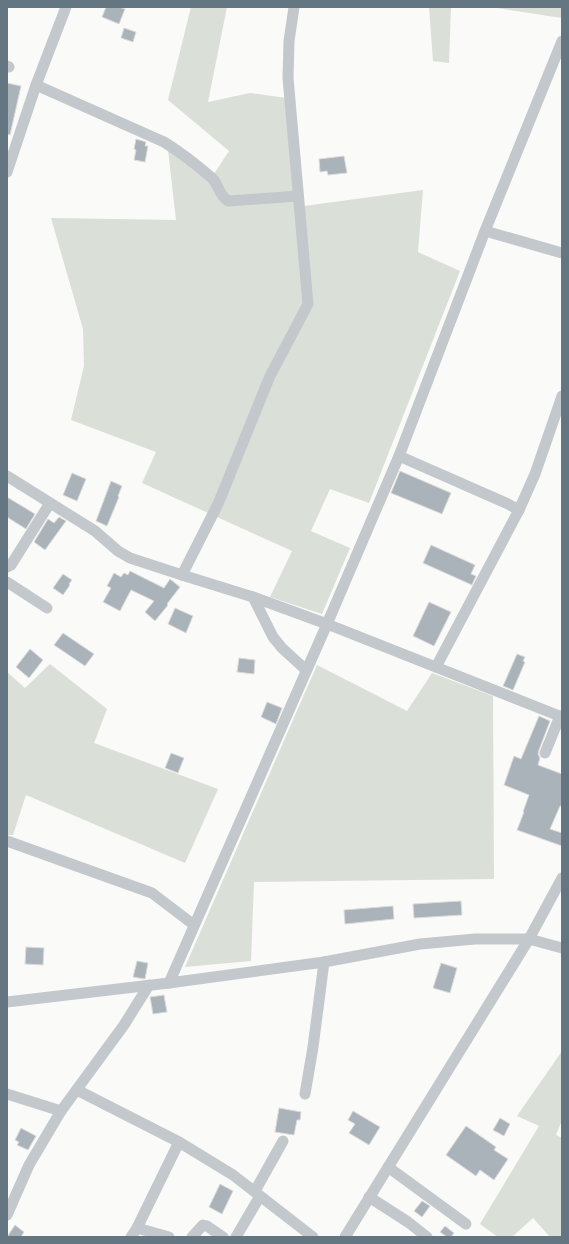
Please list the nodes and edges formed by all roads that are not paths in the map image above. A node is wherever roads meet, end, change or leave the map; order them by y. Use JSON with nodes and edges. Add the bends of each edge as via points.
{"nodes":[{"id":1,"x":66,"y":7,"type":"edge"},
{"id":2,"x":294,"y":7,"type":"edge"},
{"id":3,"x":562,"y":40,"type":"edge"},
{"id":4,"x":36,"y":85,"type":"junction"},
{"id":5,"x":7,"y":172,"type":"edge"},
{"id":6,"x":298,"y":196,"type":"junction"},
{"id":7,"x":485,"y":231,"type":"junction"},
{"id":8,"x":562,"y":253,"type":"edge"},
{"id":9,"x":562,"y":396,"type":"edge"},
{"id":10,"x":399,"y":456,"type":"junction"},
{"id":11,"x":7,"y":476,"type":"edge"},
{"id":12,"x":50,"y":503,"type":"junction"},
{"id":13,"x":519,"y":510,"type":"junction"},
{"id":14,"x":7,"y":567,"type":"edge"},
{"id":15,"x":182,"y":576,"type":"junction"},
{"id":16,"x":7,"y":582,"type":"edge"},
{"id":17,"x":254,"y":597,"type":"junction"},
{"id":18,"x":47,"y":608,"type":"dead end"},
{"id":19,"x":327,"y":624,"type":"junction"},
{"id":20,"x":436,"y":668,"type":"junction"},
{"id":21,"x":306,"y":670,"type":"junction"},
{"id":22,"x":561,"y":717,"type":"edge"},
{"id":23,"x":545,"y":753,"type":"dead end"},
{"id":24,"x":7,"y":841,"type":"edge"},
{"id":25,"x":562,"y":878,"type":"edge"},
{"id":26,"x":194,"y":926,"type":"junction"},
{"id":27,"x":530,"y":939,"type":"junction"},
{"id":28,"x":562,"y":948,"type":"edge"},
{"id":29,"x":324,"y":962,"type":"junction"},
{"id":30,"x":169,"y":983,"type":"junction"},
{"id":31,"x":149,"y":985,"type":"junction"},
{"id":32,"x":7,"y":1002,"type":"edge"},
{"id":33,"x":77,"y":1090,"type":"junction"},
{"id":34,"x":7,"y":1094,"type":"edge"},
{"id":35,"x":305,"y":1094,"type":"dead end"},
{"id":36,"x":61,"y":1111,"type":"junction"},
{"id":37,"x":283,"y":1141,"type":"dead end"},
{"id":38,"x":179,"y":1142,"type":"junction"},
{"id":39,"x":388,"y":1167,"type":"junction"},
{"id":40,"x":258,"y":1194,"type":"junction"},
{"id":41,"x":369,"y":1197,"type":"junction"},
{"id":42,"x":7,"y":1215,"type":"edge"},
{"id":43,"x":466,"y":1224,"type":"dead end"},
{"id":44,"x":134,"y":1232,"type":"edge"},
{"id":45,"x":169,"y":1237,"type":"edge"},
{"id":46,"x":192,"y":1237,"type":"edge"},
{"id":47,"x":223,"y":1237,"type":"edge"},
{"id":48,"x":236,"y":1237,"type":"edge"},
{"id":49,"x":313,"y":1237,"type":"edge"},
{"id":50,"x":345,"y":1237,"type":"edge"},
{"id":51,"x":427,"y":1237,"type":"edge"}],
"edges":[{"from":1,"to":4,"type":"street"},
{"from":2,"to":6,"type":"street","via":[[289,41],[288,78]]},
{"from":3,"to":7,"type":"street"},
{"from":4,"to":5,"type":"street"},
{"from":4,"to":6,"type":"street","via":[[176,149],[214,180],[228,201]]},
{"from":6,"to":15,"type":"street","via":[[308,304],[270,376],[218,504]]},
{"from":7,"to":8,"type":"street"},
{"from":7,"to":10,"type":"street"},
{"from":9,"to":13,"type":"street","via":[[535,474]]},
{"from":10,"to":13,"type":"street"},
{"from":10,"to":19,"type":"street"},
{"from":11,"to":12,"type":"street"},
{"from":12,"to":14,"type":"street","via":[[11,565]]},
{"from":12,"to":15,"type":"street","via":[[95,531],[130,558]]},
{"from":13,"to":20,"type":"street"},
{"from":15,"to":17,"type":"street"},
{"from":16,"to":18,"type":"street"},
{"from":17,"to":19,"type":"street"},
{"from":17,"to":21,"type":"street","via":[[273,637]]},
{"from":19,"to":20,"type":"street"},
{"from":19,"to":21,"type":"street"},
{"from":20,"to":22,"type":"street"},
{"from":21,"to":26,"type":"street"},
{"from":22,"to":23,"type":"street"},
{"from":24,"to":26,"type":"street","via":[[152,893]]},
{"from":25,"to":27,"type":"street"},
{"from":26,"to":30,"type":"street"},
{"from":27,"to":28,"type":"street"},
{"from":27,"to":29,"type":"street","via":[[475,939],[420,944]]},
{"from":27,"to":39,"type":"street"},
{"from":29,"to":30,"type":"street"},
{"from":29,"to":35,"type":"street"},
{"from":30,"to":31,"type":"street"},
{"from":31,"to":32,"type":"street"},
{"from":31,"to":33,"type":"street","via":[[124,1025]]},
{"from":33,"to":36,"type":"street"},
{"from":33,"to":38,"type":"street"},
{"from":34,"to":36,"type":"street"},
{"from":36,"to":42,"type":"street","via":[[28,1165]]},
{"from":37,"to":40,"type":"street"},
{"from":38,"to":40,"type":"street","via":[[233,1174]]},
{"from":38,"to":44,"type":"street"},
{"from":39,"to":41,"type":"street"},
{"from":39,"to":43,"type":"street"},
{"from":40,"to":48,"type":"street"},
{"from":40,"to":49,"type":"street"},
{"from":41,"to":50,"type":"street"},
{"from":41,"to":51,"type":"street"},
{"from":44,"to":45,"type":"street"},
{"from":46,"to":47,"type":"street","via":[[203,1225]]}]}
